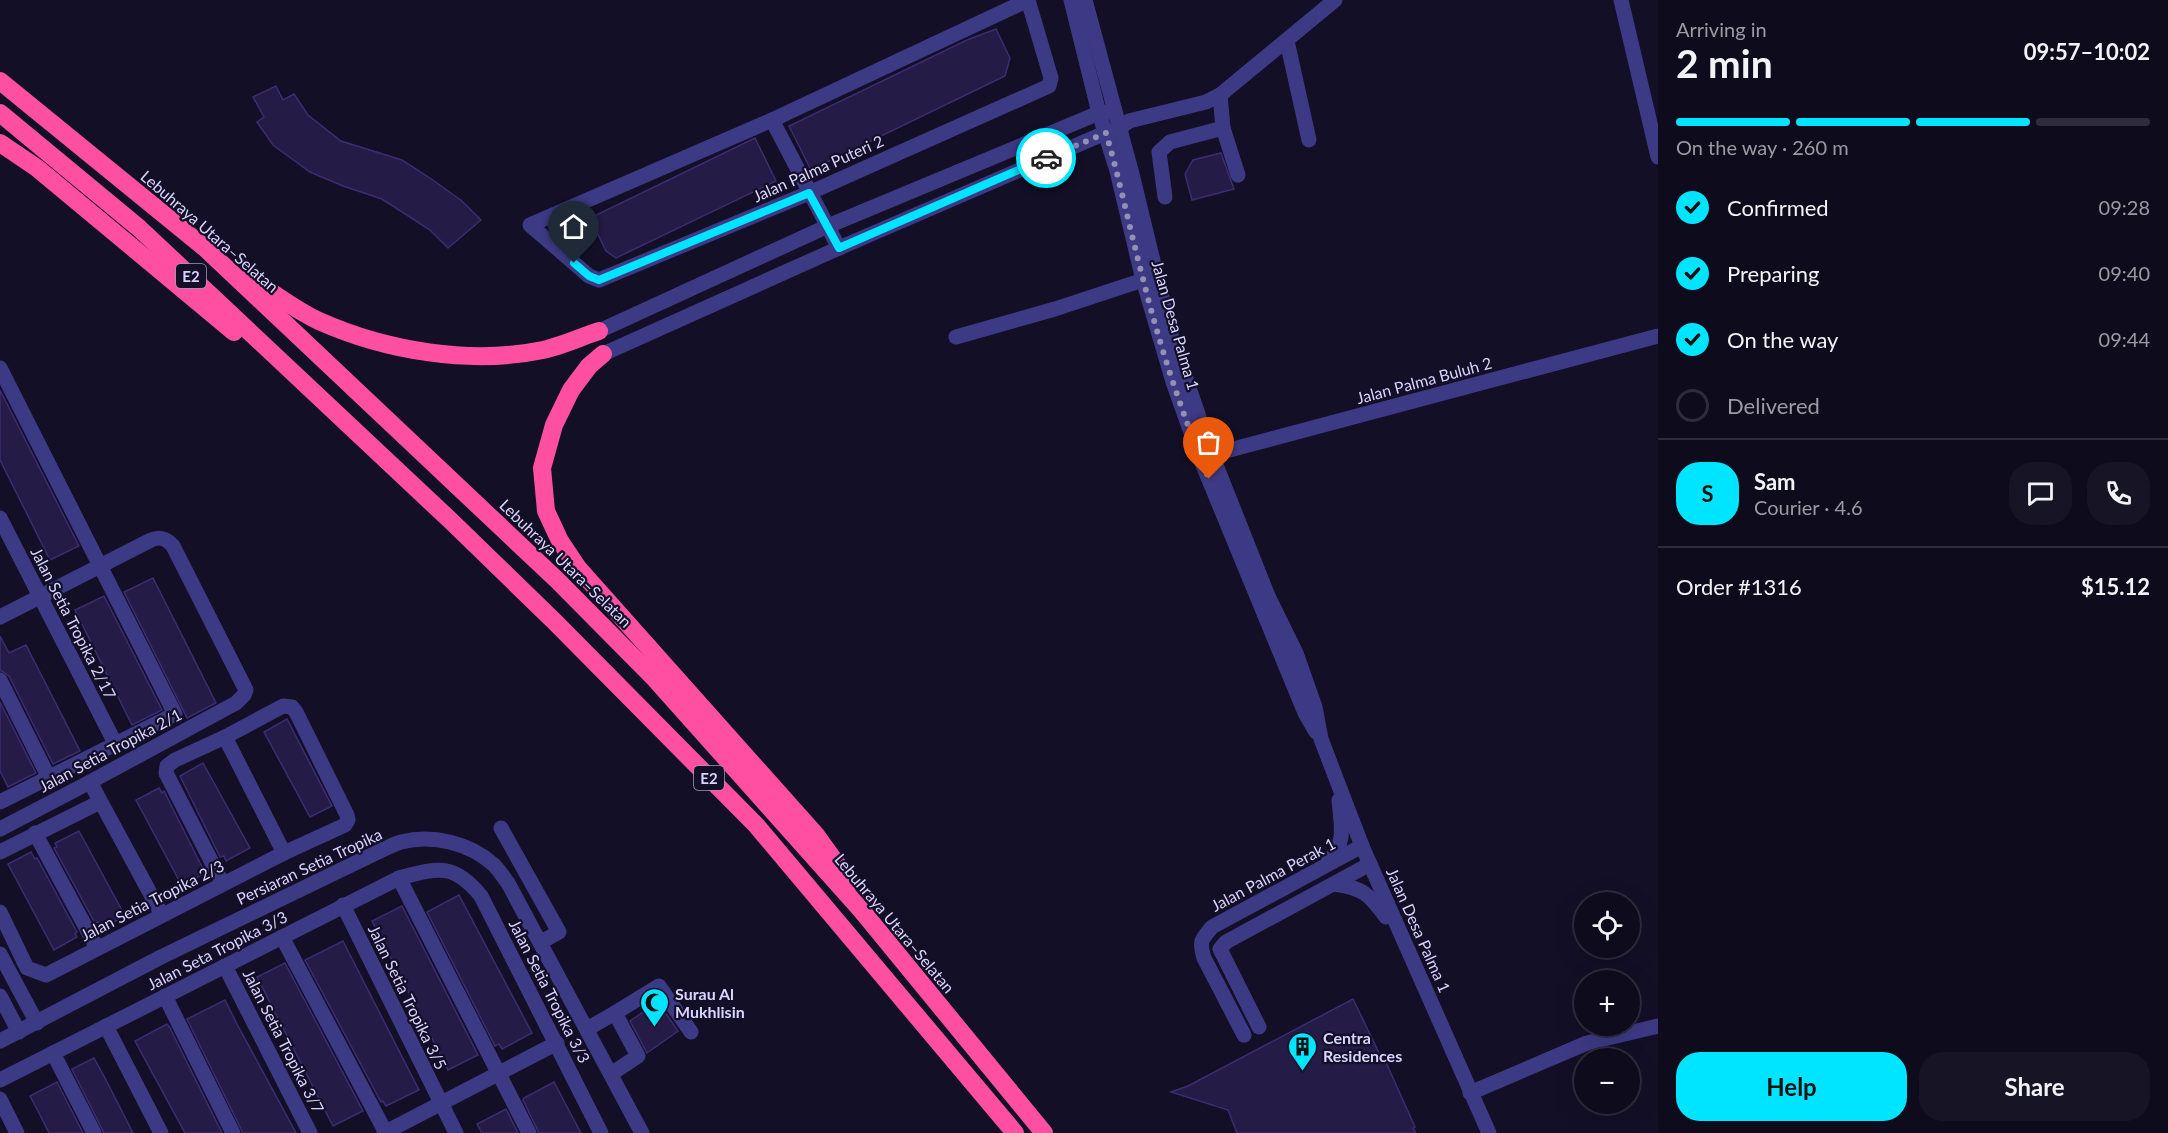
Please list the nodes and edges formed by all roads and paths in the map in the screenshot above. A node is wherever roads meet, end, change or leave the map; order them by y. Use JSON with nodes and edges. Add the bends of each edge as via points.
{"nodes":[{"id":1,"x":1028,"y":0,"type":"edge"},
{"id":2,"x":1071,"y":0,"type":"edge"},
{"id":3,"x":1085,"y":0,"type":"edge"},
{"id":4,"x":1335,"y":0,"type":"edge"},
{"id":5,"x":1621,"y":0,"type":"edge"},
{"id":6,"x":1287,"y":41,"type":"junction"},
{"id":7,"x":0,"y":81,"type":"edge"},
{"id":8,"x":1220,"y":95,"type":"junction"},
{"id":9,"x":1106,"y":112,"type":"junction"},
{"id":10,"x":0,"y":113,"type":"edge"},
{"id":11,"x":772,"y":120,"type":"junction"},
{"id":12,"x":1118,"y":128,"type":"junction"},
{"id":13,"x":1223,"y":128,"type":"junction"},
{"id":14,"x":1309,"y":140,"type":"dead end"},
{"id":15,"x":0,"y":143,"type":"edge"},
{"id":16,"x":1658,"y":157,"type":"edge"},
{"id":17,"x":1238,"y":176,"type":"dead end"},
{"id":18,"x":809,"y":193,"type":"junction"},
{"id":19,"x":1165,"y":197,"type":"dead end"},
{"id":20,"x":828,"y":226,"type":"junction"},
{"id":21,"x":206,"y":248,"type":"junction"},
{"id":22,"x":839,"y":248,"type":"junction"},
{"id":23,"x":1143,"y":280,"type":"junction"},
{"id":24,"x":599,"y":331,"type":"joint"},
{"id":25,"x":1658,"y":336,"type":"edge"},
{"id":26,"x":956,"y":337,"type":"dead end"},
{"id":27,"x":603,"y":354,"type":"joint"},
{"id":28,"x":0,"y":368,"type":"edge"},
{"id":29,"x":374,"y":448,"type":"junction"},
{"id":30,"x":1206,"y":457,"type":"junction"},
{"id":31,"x":0,"y":518,"type":"edge"},
{"id":32,"x":101,"y":566,"type":"junction"},
{"id":33,"x":40,"y":597,"type":"junction"},
{"id":34,"x":0,"y":617,"type":"edge"},
{"id":35,"x":0,"y":680,"type":"edge"},
{"id":36,"x":225,"y":737,"type":"junction"},
{"id":37,"x":116,"y":745,"type":"junction"},
{"id":38,"x":49,"y":778,"type":"junction"},
{"id":39,"x":90,"y":782,"type":"junction"},
{"id":40,"x":1337,"y":782,"type":"junction"},
{"id":41,"x":0,"y":802,"type":"edge"},
{"id":42,"x":100,"y":802,"type":"junction"},
{"id":43,"x":501,"y":828,"type":"dead end"},
{"id":44,"x":0,"y":829,"type":"edge"},
{"id":45,"x":35,"y":833,"type":"junction"},
{"id":46,"x":1362,"y":846,"type":"junction"},
{"id":47,"x":0,"y":852,"type":"edge"},
{"id":48,"x":284,"y":853,"type":"junction"},
{"id":49,"x":1370,"y":864,"type":"junction"},
{"id":50,"x":1322,"y":868,"type":"junction"},
{"id":51,"x":456,"y":873,"type":"joint"},
{"id":52,"x":399,"y":878,"type":"junction"},
{"id":53,"x":223,"y":884,"type":"junction"},
{"id":54,"x":1334,"y":884,"type":"junction"},
{"id":55,"x":343,"y":905,"type":"junction"},
{"id":56,"x":862,"y":911,"type":"junction"},
{"id":57,"x":0,"y":912,"type":"edge"},
{"id":58,"x":162,"y":915,"type":"junction"},
{"id":59,"x":282,"y":937,"type":"junction"},
{"id":60,"x":1404,"y":941,"type":"junction"},
{"id":61,"x":541,"y":942,"type":"junction"},
{"id":62,"x":97,"y":948,"type":"junction"},
{"id":63,"x":0,"y":954,"type":"edge"},
{"id":64,"x":225,"y":966,"type":"junction"},
{"id":65,"x":0,"y":996,"type":"edge"},
{"id":66,"x":165,"y":996,"type":"junction"},
{"id":67,"x":1243,"y":996,"type":"junction"},
{"id":68,"x":1227,"y":1002,"type":"junction"},
{"id":69,"x":615,"y":1013,"type":"junction"},
{"id":70,"x":37,"y":1023,"type":"junction"},
{"id":71,"x":106,"y":1026,"type":"junction"},
{"id":72,"x":1658,"y":1026,"type":"edge"},
{"id":73,"x":1259,"y":1027,"type":"dead end"},
{"id":74,"x":587,"y":1029,"type":"junction"},
{"id":75,"x":20,"y":1032,"type":"junction"},
{"id":76,"x":691,"y":1032,"type":"dead end"},
{"id":77,"x":1244,"y":1035,"type":"dead end"},
{"id":78,"x":0,"y":1041,"type":"edge"},
{"id":79,"x":557,"y":1044,"type":"junction"},
{"id":80,"x":52,"y":1053,"type":"junction"},
{"id":81,"x":499,"y":1074,"type":"junction"},
{"id":82,"x":611,"y":1074,"type":"junction"},
{"id":83,"x":0,"y":1080,"type":"edge"},
{"id":84,"x":1470,"y":1093,"type":"junction"},
{"id":85,"x":0,"y":1099,"type":"edge"},
{"id":86,"x":441,"y":1104,"type":"junction"},
{"id":87,"x":17,"y":1133,"type":"edge"},
{"id":88,"x":94,"y":1133,"type":"edge"},
{"id":89,"x":160,"y":1133,"type":"edge"},
{"id":90,"x":233,"y":1133,"type":"edge"},
{"id":91,"x":310,"y":1133,"type":"edge"},
{"id":92,"x":385,"y":1133,"type":"edge"},
{"id":93,"x":456,"y":1133,"type":"edge"},
{"id":94,"x":529,"y":1133,"type":"edge"},
{"id":95,"x":601,"y":1133,"type":"edge"},
{"id":96,"x":642,"y":1133,"type":"edge"},
{"id":97,"x":1015,"y":1133,"type":"edge"},
{"id":98,"x":1044,"y":1133,"type":"edge"},
{"id":99,"x":1489,"y":1133,"type":"edge"}],
"edges":[{"from":1,"to":11,"type":"street"},
{"from":1,"to":18,"type":"street","name":"Jalan Palma Puteri 2","via":[[1051,78],[1049,86]]},
{"from":2,"to":9,"type":"street"},
{"from":3,"to":9,"type":"street"},
{"from":4,"to":6,"type":"street"},
{"from":5,"to":16,"type":"street"},
{"from":6,"to":8,"type":"street"},
{"from":6,"to":14,"type":"street"},
{"from":7,"to":21,"type":"highway","name":"Lebuhraya Utara–Selatan","number":"E2"},
{"from":8,"to":12,"type":"street"},
{"from":8,"to":13,"type":"street"},
{"from":9,"to":12,"type":"street","name":"Jalan Desa Palma 1"},
{"from":9,"to":12,"type":"street"},
{"from":9,"to":20,"type":"street"},
{"from":10,"to":29,"type":"highway","number":"E2","via":[[139,228]]},
{"from":11,"to":18,"type":"street"},
{"from":11,"to":18,"type":"street","name":"Jalan Palma Puteri 2","via":[[530,225],[589,276],[599,280]]},
{"from":12,"to":22,"type":"street"},
{"from":12,"to":23,"type":"street","name":"Jalan Desa Palma 1","via":[[1117,171]]},
{"from":12,"to":30,"type":"street","name":"Jalan Desa Palma 1"},
{"from":13,"to":17,"type":"street"},
{"from":13,"to":19,"type":"street","via":[[1170,142],[1159,152]]},
{"from":15,"to":29,"type":"highway","via":[[37,168]]},
{"from":18,"to":20,"type":"street"},
{"from":20,"to":22,"type":"street"},
{"from":20,"to":24,"type":"street"},
{"from":21,"to":24,"type":"highway","via":[[318,320],[421,352],[478,356],[543,350]]},
{"from":21,"to":56,"type":"highway","name":"Lebuhraya Utara–Selatan","number":"E2","via":[[557,579],[656,679]]},
{"from":22,"to":27,"type":"street"},
{"from":23,"to":26,"type":"street"},
{"from":23,"to":30,"type":"street","name":"Jalan Desa Palma 1","via":[[1173,382]]},
{"from":25,"to":30,"type":"street","name":"Jalan Palma Buluh 2"},
{"from":27,"to":56,"type":"highway","via":[[571,390],[554,425],[542,468],[546,511],[578,568],[816,835],[839,867]]},
{"from":28,"to":32,"type":"street"},
{"from":29,"to":97,"type":"highway","number":"E2","via":[[756,825]]},
{"from":30,"to":40,"type":"street","name":"Jalan Desa Palma 1","via":[[1296,653]]},
{"from":31,"to":33,"type":"street","name":"Jalan Setia Tropika 2/17"},
{"from":32,"to":33,"type":"street"},
{"from":32,"to":37,"type":"street","via":[[175,714]]},
{"from":32,"to":39,"type":"street","name":"Jalan Setia Tropika 2/1","via":[[151,540],[168,541],[245,686],[244,695],[236,702]]},
{"from":33,"to":34,"type":"street"},
{"from":33,"to":37,"type":"street","name":"Jalan Setia Tropika 2/17"},
{"from":35,"to":38,"type":"street"},
{"from":36,"to":48,"type":"street"},
{"from":36,"to":48,"type":"street","name":"Jalan Setia Tropika 2/3","via":[[283,706],[296,712],[348,820],[345,825]]},
{"from":36,"to":53,"type":"street","via":[[175,760],[167,766],[166,773]]},
{"from":37,"to":38,"type":"street"},
{"from":38,"to":41,"type":"street"},
{"from":39,"to":42,"type":"street"},
{"from":39,"to":44,"type":"street","name":"Jalan Setia Tropika 2/1"},
{"from":40,"to":46,"type":"street","name":"Jalan Desa Palma 1"},
{"from":40,"to":50,"type":"street","via":[[1341,842],[1337,853]]},
{"from":42,"to":45,"type":"street"},
{"from":42,"to":58,"type":"street"},
{"from":43,"to":61,"type":"street","via":[[559,932]]},
{"from":45,"to":47,"type":"street"},
{"from":45,"to":62,"type":"street"},
{"from":46,"to":49,"type":"street","name":"Jalan Desa Palma 1"},
{"from":46,"to":50,"type":"street","name":"Jalan Palma Perak 1"},
{"from":48,"to":53,"type":"street","name":"Jalan Setia Tropika 2/3"},
{"from":49,"to":54,"type":"street"},
{"from":49,"to":60,"type":"street","name":"Jalan Desa Palma 1"},
{"from":50,"to":68,"type":"street","name":"Jalan Palma Perak 1","via":[[1212,927],[1203,937],[1200,945],[1204,958]]},
{"from":51,"to":52,"type":"street","name":"Jalan Seta Tropika 3/3","via":[[436,869]]},
{"from":51,"to":79,"type":"street","name":"Jalan Setia Tropika 3/3","via":[[481,896]]},
{"from":52,"to":55,"type":"street","name":"Jalan Seta Tropika 3/3"},
{"from":52,"to":81,"type":"street"},
{"from":53,"to":58,"type":"street","name":"Jalan Setia Tropika 2/3"},
{"from":54,"to":60,"type":"street","via":[[1351,886],[1371,896]]},
{"from":54,"to":67,"type":"street","via":[[1226,942],[1220,949]]},
{"from":55,"to":59,"type":"street","name":"Jalan Seta Tropika 3/3"},
{"from":55,"to":86,"type":"street","name":"Jalan Setia Tropika 3/5"},
{"from":56,"to":98,"type":"highway","name":"Lebuhraya Utara–Selatan","number":"E2"},
{"from":57,"to":62,"type":"street","name":"Jalan Setia Tropika 2/3","via":[[27,968],[39,973],[46,975]]},
{"from":58,"to":62,"type":"street","name":"Jalan Setia Tropika 2/3"},
{"from":59,"to":64,"type":"street","name":"Jalan Seta Tropika 3/3"},
{"from":59,"to":92,"type":"street"},
{"from":60,"to":84,"type":"street","name":"Jalan Desa Palma 1"},
{"from":61,"to":70,"type":"street","name":"Persiaran Setia Tropika","via":[[494,865],[474,851],[440,839],[400,842],[160,957]]},
{"from":61,"to":74,"type":"street","name":"Persiaran Setia Tropika"},
{"from":63,"to":70,"type":"street"},
{"from":64,"to":66,"type":"street","name":"Jalan Seta Tropika 3/3"},
{"from":64,"to":91,"type":"street","name":"Jalan Setia Tropika 3/7"},
{"from":65,"to":75,"type":"street"},
{"from":66,"to":71,"type":"street","name":"Jalan Seta Tropika 3/3"},
{"from":66,"to":90,"type":"street"},
{"from":67,"to":68,"type":"street"},
{"from":67,"to":73,"type":"street"},
{"from":68,"to":77,"type":"street","name":"Jalan Palma Perak 1"},
{"from":69,"to":74,"type":"street"},
{"from":69,"to":76,"type":"street","via":[[659,986]]},
{"from":69,"to":82,"type":"street","via":[[638,1056]]},
{"from":70,"to":75,"type":"street","name":"Persiaran Setia Tropika"},
{"from":71,"to":80,"type":"street","name":"Jalan Seta Tropika 3/3"},
{"from":71,"to":89,"type":"street"},
{"from":72,"to":84,"type":"street","via":[[1587,1043]]},
{"from":74,"to":82,"type":"street","name":"Persiaran Setia Tropika"},
{"from":75,"to":78,"type":"street","name":"Persiaran Setia Tropika"},
{"from":79,"to":81,"type":"street"},
{"from":79,"to":95,"type":"street","name":"Jalan Setia Tropika 3/3"},
{"from":80,"to":83,"type":"street","name":"Jalan Seta Tropika 3/3"},
{"from":80,"to":88,"type":"street"},
{"from":81,"to":86,"type":"street"},
{"from":81,"to":94,"type":"street"},
{"from":82,"to":96,"type":"street","name":"Persiaran Setia Tropika"},
{"from":84,"to":99,"type":"street","name":"Jalan Desa Palma 1"},
{"from":85,"to":87,"type":"street"},
{"from":86,"to":92,"type":"street"},
{"from":86,"to":93,"type":"street","name":"Jalan Setia Tropika 3/5"}]}
